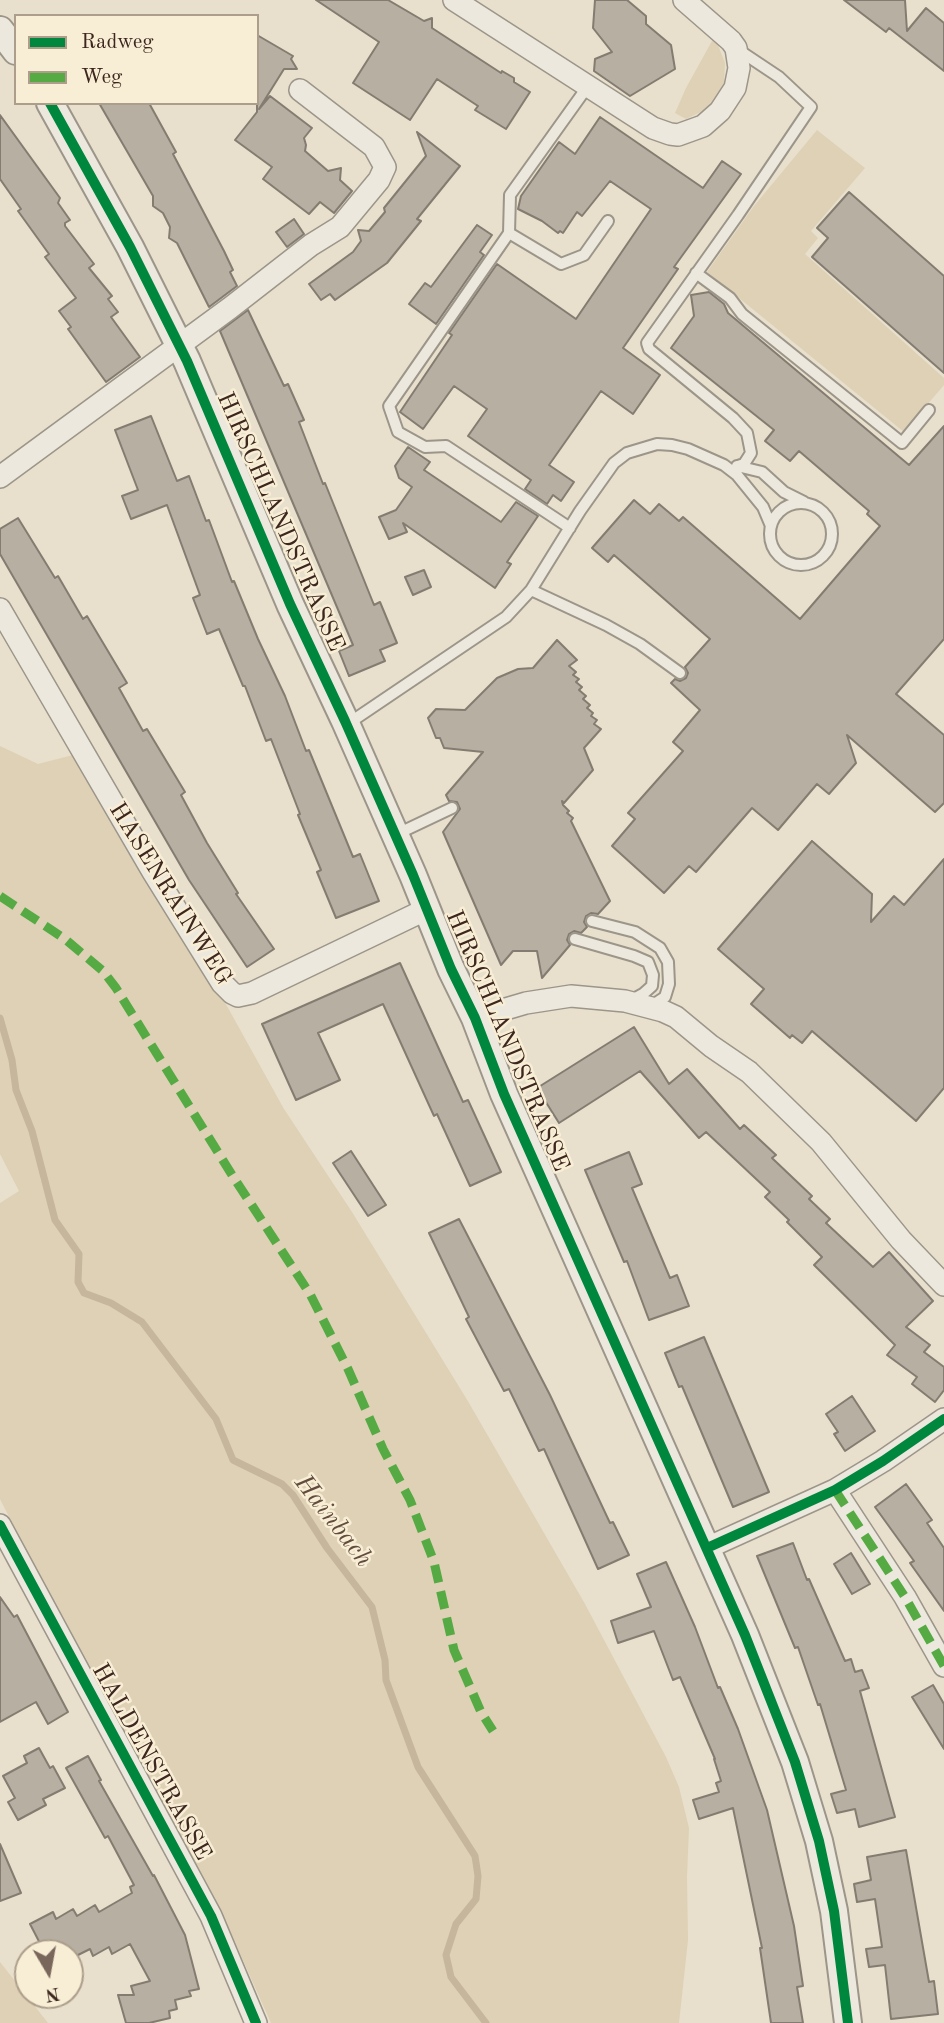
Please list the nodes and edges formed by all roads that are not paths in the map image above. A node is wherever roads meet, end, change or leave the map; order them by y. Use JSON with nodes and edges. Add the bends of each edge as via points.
{"nodes":[{"id":1,"x":454,"y":0,"type":"edge"},
{"id":2,"x":684,"y":0,"type":"edge"},
{"id":3,"x":0,"y":30,"type":"edge"},
{"id":4,"x":14,"y":48,"type":"edge"},
{"id":5,"x":736,"y":48,"type":"junction"},
{"id":6,"x":587,"y":86,"type":"junction"},
{"id":7,"x":300,"y":90,"type":"dead end"},
{"id":8,"x":51,"y":105,"type":"edge"},
{"id":9,"x":608,"y":221,"type":"dead end"},
{"id":10,"x":509,"y":233,"type":"junction"},
{"id":11,"x":696,"y":273,"type":"junction"},
{"id":12,"x":179,"y":344,"type":"junction"},
{"id":13,"x":929,"y":410,"type":"dead end"},
{"id":14,"x":723,"y":465,"type":"junction"},
{"id":15,"x":738,"y":466,"type":"junction"},
{"id":16,"x":0,"y":477,"type":"edge"},
{"id":17,"x":804,"y":502,"type":"junction"},
{"id":18,"x":771,"y":526,"type":"junction"},
{"id":19,"x":570,"y":528,"type":"junction"},
{"id":20,"x":531,"y":590,"type":"junction"},
{"id":21,"x":0,"y":608,"type":"edge"},
{"id":22,"x":680,"y":673,"type":"dead end"},
{"id":23,"x":345,"y":722,"type":"junction"},
{"id":24,"x":452,"y":808,"type":"dead end"},
{"id":25,"x":395,"y":835,"type":"junction"},
{"id":26,"x":427,"y":909,"type":"junction"},
{"id":27,"x":592,"y":921,"type":"dead end"},
{"id":28,"x":575,"y":939,"type":"dead end"},
{"id":29,"x":625,"y":1001,"type":"junction"},
{"id":30,"x":650,"y":1007,"type":"junction"},
{"id":31,"x":475,"y":1018,"type":"junction"},
{"id":32,"x":944,"y":1285,"type":"edge"},
{"id":33,"x":944,"y":1419,"type":"edge"},
{"id":34,"x":835,"y":1490,"type":"junction"},
{"id":35,"x":0,"y":1525,"type":"edge"},
{"id":36,"x":707,"y":1548,"type":"junction"},
{"id":37,"x":944,"y":1666,"type":"edge"},
{"id":38,"x":256,"y":2023,"type":"edge"},
{"id":39,"x":848,"y":2023,"type":"edge"}],
"edges":[{"from":1,"to":6,"type":"street"},
{"from":2,"to":5,"type":"street"},
{"from":3,"to":4,"type":"street"},
{"from":5,"to":6,"type":"street","via":[[738,78],[729,99],[712,119],[686,133],[653,128]]},
{"from":5,"to":11,"type":"lane","via":[[779,77],[811,107]]},
{"from":6,"to":10,"type":"lane","via":[[510,195]]},
{"from":7,"to":12,"type":"street","via":[[374,148],[384,172],[346,222]]},
{"from":8,"to":12,"type":"street","name":"HIRSCHLANDSTRASSE"},
{"from":9,"to":10,"type":"lane","via":[[584,255],[561,264]]},
{"from":10,"to":19,"type":"lane","via":[[389,406],[398,432],[425,447],[446,446]]},
{"from":11,"to":13,"type":"lane","via":[[902,443]]},
{"from":11,"to":15,"type":"lane","via":[[648,346],[747,433],[751,453]]},
{"from":12,"to":16,"type":"street"},
{"from":12,"to":23,"type":"street","name":"HIRSCHLANDSTRASSE"},
{"from":14,"to":15,"type":"lane"},
{"from":14,"to":18,"type":"lane","via":[[763,507]]},
{"from":14,"to":19,"type":"lane","via":[[672,445],[635,449],[614,463]]},
{"from":15,"to":17,"type":"lane","via":[[762,472]]},
{"from":17,"to":18,"type":"lane","via":[[780,511]]},
{"from":17,"to":18,"type":"lane","via":[[822,511],[832,528],[829,547],[815,561],[795,564],[778,554],[772,546]]},
{"from":19,"to":20,"type":"lane"},
{"from":20,"to":22,"type":"lane","via":[[606,625]]},
{"from":20,"to":23,"type":"lane","via":[[495,626]]},
{"from":21,"to":26,"type":"street","name":"HASENRAINWEG","via":[[153,872],[232,993],[252,993]]},
{"from":23,"to":25,"type":"street","name":"HIRSCHLANDSTRASSE"},
{"from":24,"to":25,"type":"lane"},
{"from":25,"to":26,"type":"street","name":"HIRSCHLANDSTRASSE"},
{"from":26,"to":31,"type":"street","name":"HIRSCHLANDSTRASSE"},
{"from":27,"to":30,"type":"lane","via":[[645,937],[660,948],[670,976],[668,992]]},
{"from":28,"to":29,"type":"lane","via":[[648,962],[652,986]]},
{"from":29,"to":30,"type":"street"},
{"from":29,"to":31,"type":"street","via":[[556,997]]},
{"from":30,"to":32,"type":"street","via":[[676,1017],[762,1084],[827,1148]]},
{"from":31,"to":36,"type":"street","name":"HIRSCHLANDSTRASSE"},
{"from":33,"to":34,"type":"street"},
{"from":34,"to":36,"type":"street"},
{"from":34,"to":37,"type":"street"},
{"from":35,"to":38,"type":"street","name":"HALDENSTRASSE","via":[[211,1916]]},
{"from":36,"to":39,"type":"street","name":"HIRSCHLANDSTRASSE","via":[[809,1804],[834,1911]]}]}
